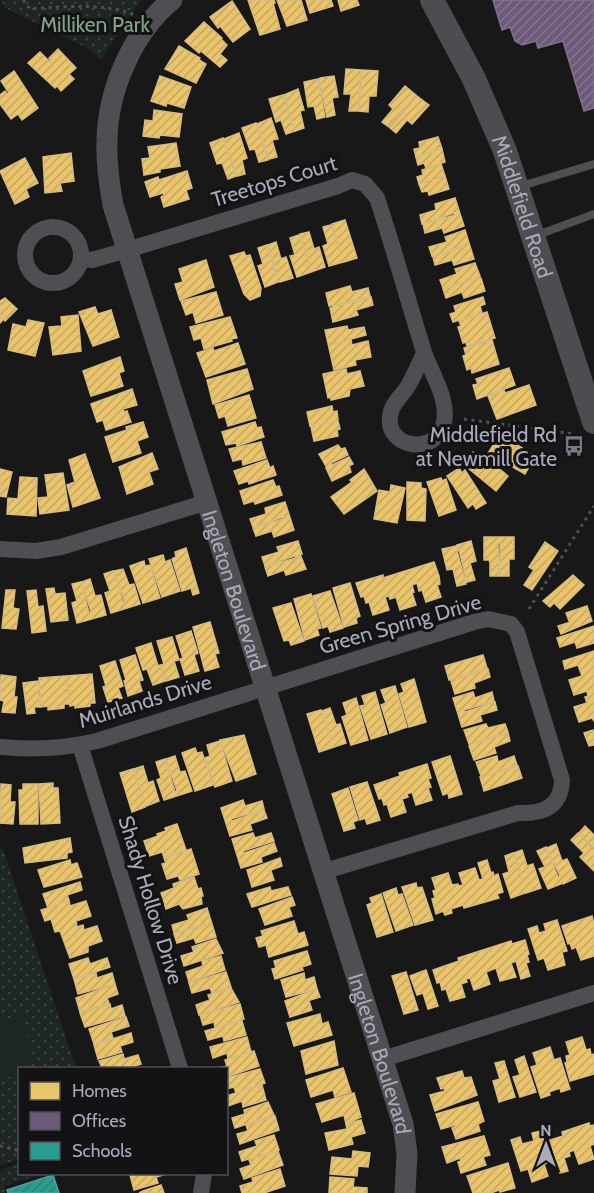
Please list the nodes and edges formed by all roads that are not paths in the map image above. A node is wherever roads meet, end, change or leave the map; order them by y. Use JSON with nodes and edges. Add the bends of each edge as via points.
{"nodes":[{"id":1,"x":172,"y":0,"type":"edge"},
{"id":2,"x":432,"y":0,"type":"edge"},
{"id":3,"x":594,"y":164,"type":"edge"},
{"id":4,"x":518,"y":187,"type":"junction"},
{"id":5,"x":594,"y":214,"type":"edge"},
{"id":6,"x":533,"y":236,"type":"junction"},
{"id":7,"x":127,"y":250,"type":"junction"},
{"id":8,"x":81,"y":259,"type":"dead end"},
{"id":9,"x":424,"y":353,"type":"junction"},
{"id":10,"x":584,"y":428,"type":"edge"},
{"id":11,"x":207,"y":502,"type":"junction"},
{"id":12,"x":0,"y":549,"type":"edge"},
{"id":13,"x":265,"y":688,"type":"junction"},
{"id":14,"x":80,"y":745,"type":"junction"},
{"id":15,"x":0,"y":747,"type":"edge"},
{"id":16,"x":322,"y":872,"type":"junction"},
{"id":17,"x":594,"y":993,"type":"edge"},
{"id":18,"x":382,"y":1059,"type":"junction"},
{"id":19,"x":180,"y":1067,"type":"edge"},
{"id":20,"x":204,"y":1175,"type":"edge"},
{"id":21,"x":201,"y":1193,"type":"edge"},
{"id":22,"x":405,"y":1193,"type":"edge"}],
"edges":[{"from":1,"to":7,"type":"street","name":"Ingleton Boulevard","via":[[150,23],[129,56],[114,97],[107,137],[110,189]]},
{"from":2,"to":4,"type":"main road","name":"Middlefield Road","via":[[490,114]]},
{"from":3,"to":4,"type":"lane"},
{"from":4,"to":6,"type":"main road","name":"Middlefield Road"},
{"from":5,"to":6,"type":"lane"},
{"from":6,"to":10,"type":"main road","name":"Middlefield Road"},
{"from":7,"to":8,"type":"street","name":"Treetops Court","via":[[92,260]]},
{"from":7,"to":9,"type":"street","name":"Treetops Court","via":[[352,180],[365,184],[377,198]]},
{"from":7,"to":11,"type":"street","name":"Ingleton Boulevard"},
{"from":9,"to":9,"type":"street","name":"Treetops Court","via":[[389,418],[392,431],[412,445],[434,440],[444,424],[443,401]]},
{"from":11,"to":12,"type":"street","via":[[61,547],[36,551]]},
{"from":11,"to":13,"type":"street","name":"Ingleton Boulevard"},
{"from":13,"to":14,"type":"street","name":"Muirlands Drive"},
{"from":13,"to":16,"type":"street","name":"Ingleton Boulevard"},
{"from":13,"to":16,"type":"street","name":"Green Spring Drive","via":[[488,619],[511,624],[517,632],[562,780],[562,791],[555,802],[548,809],[518,813]]},
{"from":14,"to":15,"type":"street","name":"Muirlands Drive"},
{"from":14,"to":19,"type":"street","name":"Shady Hollow Drive"},
{"from":16,"to":18,"type":"street","name":"Ingleton Boulevard"},
{"from":17,"to":18,"type":"street"},
{"from":18,"to":22,"type":"street","name":"Ingleton Boulevard","via":[[403,1124],[407,1153]]},
{"from":20,"to":21,"type":"street"}]}
